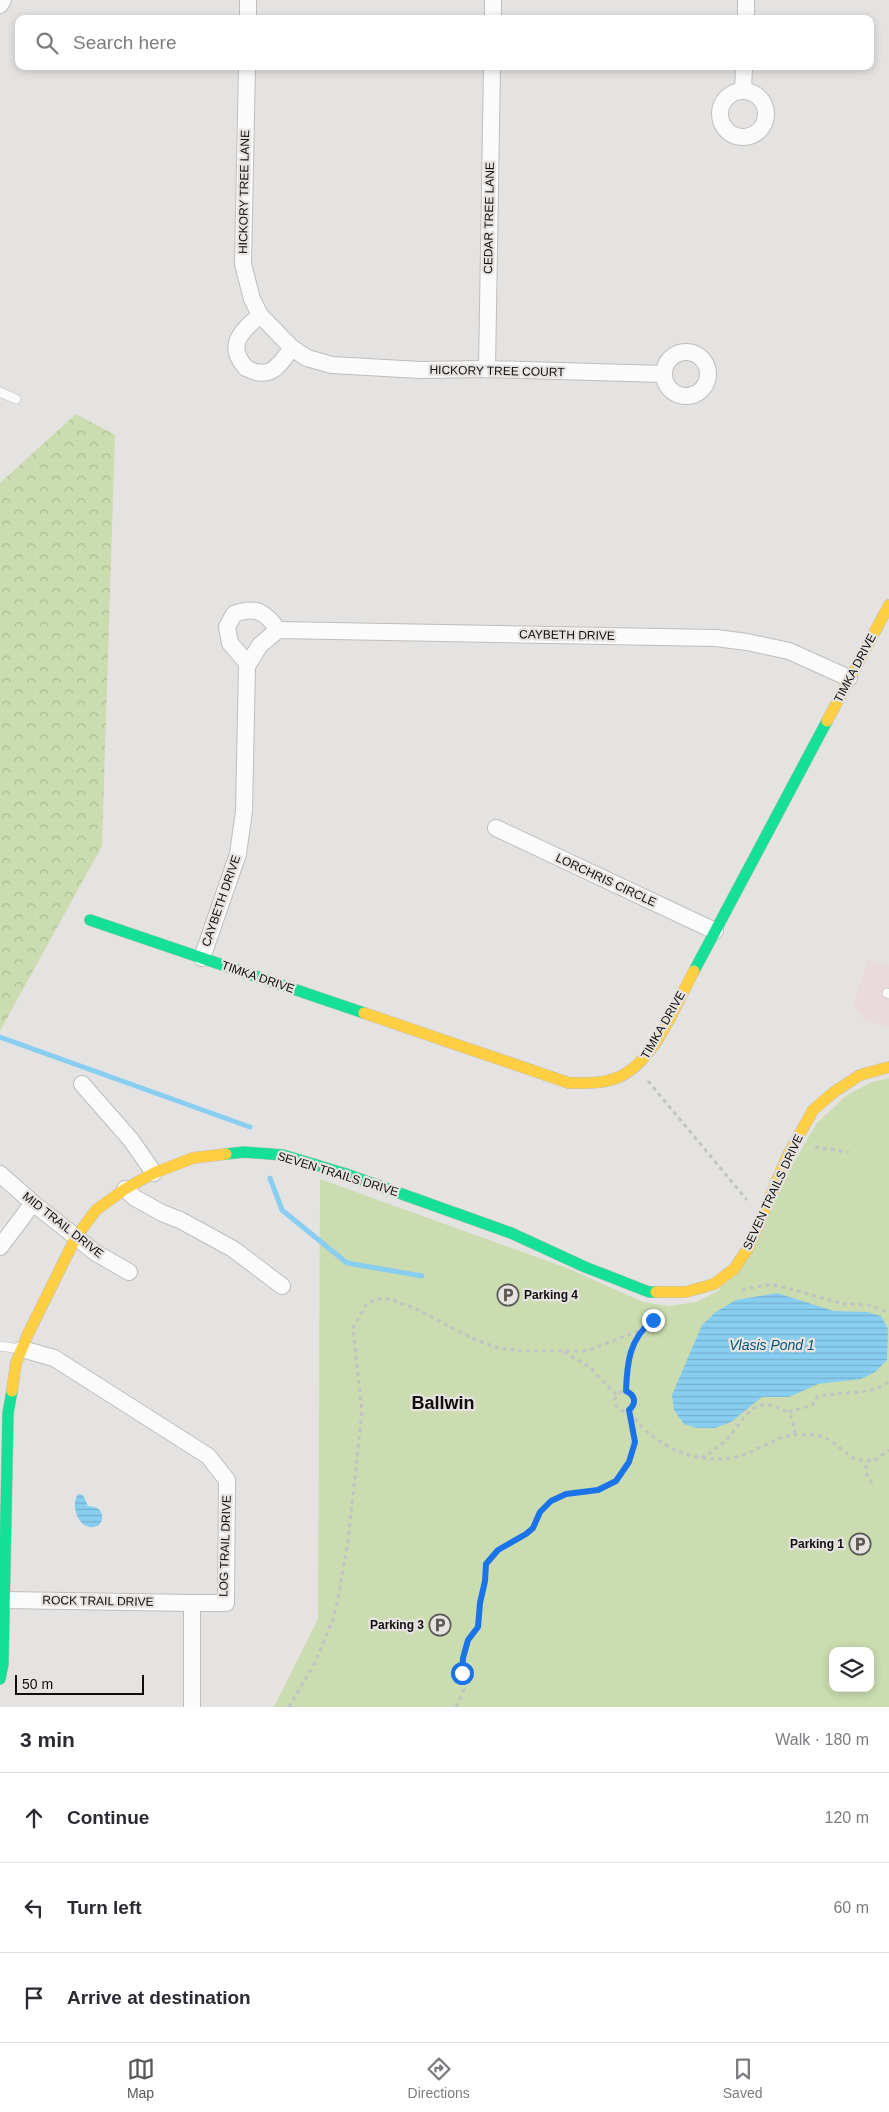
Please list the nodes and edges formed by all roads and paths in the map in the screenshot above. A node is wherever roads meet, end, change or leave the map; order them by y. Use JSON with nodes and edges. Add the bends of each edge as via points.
{"nodes":[{"id":1,"x":3,"y":0,"type":"edge"},
{"id":2,"x":248,"y":0,"type":"edge"},
{"id":3,"x":493,"y":0,"type":"edge"},
{"id":4,"x":746,"y":0,"type":"edge"},
{"id":5,"x":0,"y":5,"type":"edge"},
{"id":6,"x":248,"y":15,"type":"edge"},
{"id":7,"x":493,"y":15,"type":"edge"},
{"id":8,"x":746,"y":15,"type":"edge"},
{"id":9,"x":247,"y":70,"type":"edge"},
{"id":10,"x":492,"y":70,"type":"edge"},
{"id":11,"x":744,"y":70,"type":"edge"},
{"id":12,"x":743,"y":92,"type":"dead end"},
{"id":13,"x":260,"y":315,"type":"junction"},
{"id":14,"x":292,"y":348,"type":"junction"},
{"id":15,"x":332,"y":365,"type":"joint"},
{"id":16,"x":487,"y":369,"type":"junction"},
{"id":17,"x":663,"y":374,"type":"dead end"},
{"id":18,"x":0,"y":392,"type":"edge"},
{"id":19,"x":16,"y":398,"type":"dead end"},
{"id":20,"x":889,"y":605,"type":"edge"},
{"id":21,"x":278,"y":630,"type":"junction"},
{"id":22,"x":248,"y":664,"type":"junction"},
{"id":23,"x":849,"y":678,"type":"junction"},
{"id":24,"x":496,"y":828,"type":"dead end"},
{"id":25,"x":90,"y":920,"type":"dead end"},
{"id":26,"x":715,"y":931,"type":"junction"},
{"id":27,"x":202,"y":958,"type":"junction"},
{"id":28,"x":889,"y":1067,"type":"edge"},
{"id":29,"x":648,"y":1081,"type":"dead end"},
{"id":30,"x":82,"y":1084,"type":"dead end"},
{"id":31,"x":809,"y":1147,"type":"dead end"},
{"id":32,"x":849,"y":1152,"type":"dead end"},
{"id":33,"x":0,"y":1174,"type":"edge"},
{"id":34,"x":154,"y":1174,"type":"junction"},
{"id":35,"x":125,"y":1189,"type":"junction"},
{"id":36,"x":748,"y":1202,"type":"dead end"},
{"id":37,"x":33,"y":1203,"type":"junction"},
{"id":38,"x":76,"y":1237,"type":"junction"},
{"id":39,"x":0,"y":1247,"type":"edge"},
{"id":40,"x":129,"y":1272,"type":"dead end"},
{"id":41,"x":282,"y":1286,"type":"dead end"},
{"id":42,"x":737,"y":1291,"type":"dead end"},
{"id":43,"x":660,"y":1312,"type":"dead end"},
{"id":44,"x":889,"y":1312,"type":"edge"},
{"id":45,"x":641,"y":1330,"type":"junction"},
{"id":46,"x":0,"y":1346,"type":"edge"},
{"id":47,"x":22,"y":1349,"type":"junction"},
{"id":48,"x":563,"y":1351,"type":"junction"},
{"id":49,"x":888,"y":1381,"type":"edge"},
{"id":50,"x":626,"y":1391,"type":"junction"},
{"id":51,"x":617,"y":1396,"type":"junction"},
{"id":52,"x":629,"y":1410,"type":"junction"},
{"id":53,"x":788,"y":1412,"type":"junction"},
{"id":54,"x":795,"y":1434,"type":"junction"},
{"id":55,"x":889,"y":1450,"type":"edge"},
{"id":56,"x":701,"y":1458,"type":"junction"},
{"id":57,"x":866,"y":1465,"type":"dead end"},
{"id":58,"x":874,"y":1485,"type":"dead end"},
{"id":59,"x":3,"y":1524,"type":"edge"},
{"id":60,"x":4,"y":1600,"type":"junction"},
{"id":61,"x":192,"y":1603,"type":"junction"},
{"id":62,"x":0,"y":1679,"type":"edge"},
{"id":63,"x":192,"y":1707,"type":"edge"},
{"id":64,"x":289,"y":1707,"type":"edge"},
{"id":65,"x":456,"y":1707,"type":"edge"}],
"edges":[{"from":1,"to":5,"type":"street"},
{"from":2,"to":6,"type":"street"},
{"from":3,"to":7,"type":"street"},
{"from":4,"to":8,"type":"street"},
{"from":9,"to":13,"type":"street","name":"HICKORY TREE LANE","via":[[243,264],[252,299]]},
{"from":10,"to":16,"type":"street","name":"CEDAR TREE LANE"},
{"from":11,"to":12,"type":"street"},
{"from":13,"to":14,"type":"street","name":"HICKORY TREE LANE"},
{"from":13,"to":14,"type":"street","via":[[244,330],[236,345],[236,354],[246,368],[254,372],[271,371]]},
{"from":14,"to":15,"type":"street","name":"HICKORY TREE LANE","via":[[307,358]]},
{"from":15,"to":16,"type":"street","name":"HICKORY TREE COURT","via":[[420,370]]},
{"from":16,"to":17,"type":"street","name":"HICKORY TREE COURT"},
{"from":18,"to":19,"type":"lane"},
{"from":20,"to":23,"type":"street","name":"TIMKA DRIVE"},
{"from":21,"to":22,"type":"street","via":[[260,645]]},
{"from":21,"to":22,"type":"street","via":[[262,613],[248,609],[234,614],[227,627],[230,643]]},
{"from":21,"to":23,"type":"street","name":"CAYBETH DRIVE","via":[[716,638],[789,651]]},
{"from":22,"to":27,"type":"street","name":"CAYBETH DRIVE","via":[[244,811],[238,854]]},
{"from":23,"to":26,"type":"street","name":"TIMKA DRIVE"},
{"from":24,"to":26,"type":"street","name":"LORCHRIS CIRCLE"},
{"from":25,"to":27,"type":"street","name":"TIMKA DRIVE"},
{"from":26,"to":27,"type":"street","name":"TIMKA DRIVE","via":[[654,1045],[640,1064],[608,1082],[569,1083]]},
{"from":28,"to":34,"type":"street","name":"SEVEN TRAILS DRIVE","via":[[860,1075],[813,1110],[787,1157],[749,1247],[734,1268],[714,1284],[686,1292],[649,1292],[511,1233],[283,1155],[244,1152],[193,1158]]},
{"from":29,"to":36,"type":"path"},
{"from":30,"to":34,"type":"street","via":[[131,1140]]},
{"from":31,"to":32,"type":"path"},
{"from":33,"to":37,"type":"street","name":"MID TRAIL DRIVE"},
{"from":34,"to":35,"type":"street","name":"SEVEN TRAILS DRIVE"},
{"from":35,"to":38,"type":"street","name":"SEVEN TRAILS DRIVE","via":[[96,1210]]},
{"from":35,"to":41,"type":"street","via":[[162,1214],[180,1220],[233,1249]]},
{"from":37,"to":38,"type":"street","name":"MID TRAIL DRIVE"},
{"from":37,"to":39,"type":"street"},
{"from":38,"to":40,"type":"street","name":"MID TRAIL DRIVE"},
{"from":38,"to":47,"type":"street","name":"SEVEN TRAILS DRIVE"},
{"from":42,"to":44,"type":"path","via":[[765,1285],[779,1286],[844,1304],[870,1305]]},
{"from":43,"to":45,"type":"path"},
{"from":45,"to":48,"type":"path","via":[[587,1351]]},
{"from":45,"to":50,"type":"path","via":[[631,1351]]},
{"from":46,"to":47,"type":"lane"},
{"from":47,"to":59,"type":"street","name":"SEVEN TRAILS DRIVE","via":[[16,1363],[8,1413]]},
{"from":47,"to":61,"type":"street","name":"LOG TRAIL DRIVE","via":[[54,1358],[208,1456],[227,1480],[226,1603]]},
{"from":48,"to":51,"type":"path","via":[[591,1368]]},
{"from":48,"to":64,"type":"path","via":[[498,1348],[390,1299],[375,1299],[366,1305],[353,1328],[362,1411],[348,1542],[337,1604],[316,1661]]},
{"from":49,"to":53,"type":"path","via":[[884,1386],[864,1392],[817,1397],[813,1404]]},
{"from":50,"to":51,"type":"path"},
{"from":50,"to":52,"type":"path","via":[[634,1399]]},
{"from":51,"to":52,"type":"path","via":[[616,1406],[623,1411]]},
{"from":52,"to":56,"type":"path","via":[[637,1423],[666,1445]]},
{"from":52,"to":65,"type":"path","via":[[635,1442],[629,1462],[616,1481],[598,1490],[566,1494],[551,1501],[540,1512],[533,1528],[498,1550],[486,1564],[478,1627],[468,1640],[463,1658],[464,1690]]},
{"from":53,"to":54,"type":"path"},
{"from":53,"to":56,"type":"path","via":[[760,1405],[748,1413],[716,1450]]},
{"from":54,"to":55,"type":"path","via":[[815,1435],[835,1442],[856,1459],[874,1461]]},
{"from":54,"to":56,"type":"path","via":[[772,1440],[747,1453],[714,1460]]},
{"from":57,"to":58,"type":"path","via":[[867,1477]]},
{"from":59,"to":60,"type":"street","name":"SEVEN TRAILS DRIVE"},
{"from":60,"to":61,"type":"street","name":"ROCK TRAIL DRIVE"},
{"from":60,"to":62,"type":"street","name":"SEVEN TRAILS DRIVE"},
{"from":61,"to":63,"type":"street"}]}
